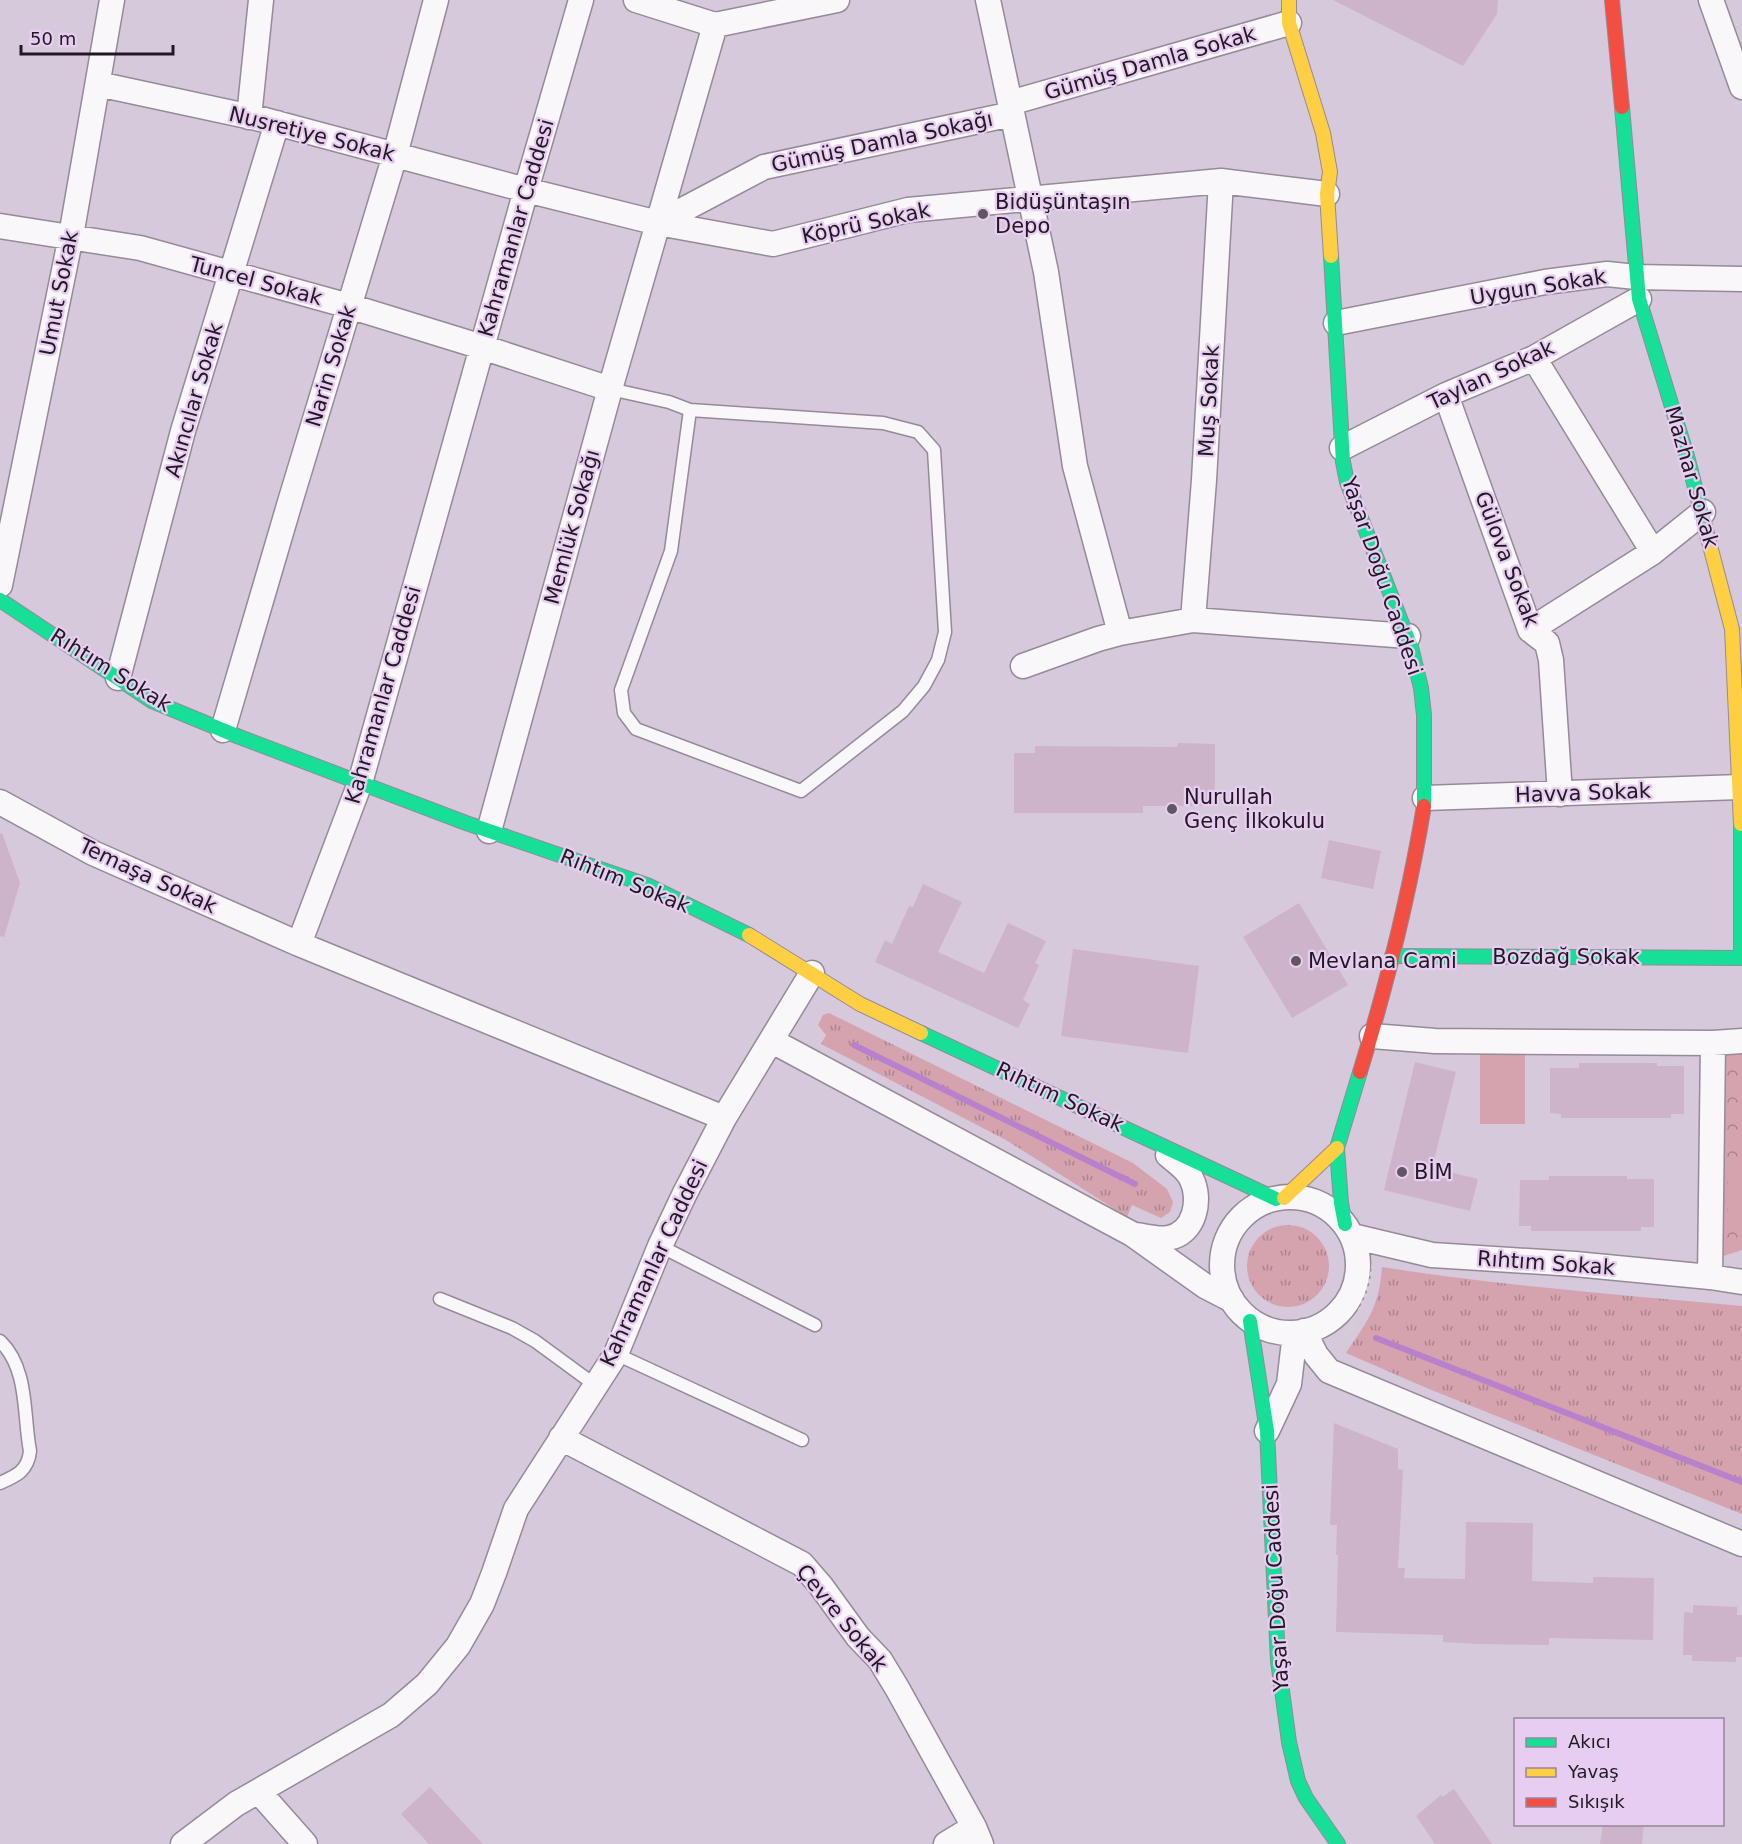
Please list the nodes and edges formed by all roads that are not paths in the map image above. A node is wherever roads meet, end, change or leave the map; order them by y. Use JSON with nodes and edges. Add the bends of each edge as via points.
{"nodes":[{"id":1,"x":112,"y":0,"type":"edge"},
{"id":2,"x":261,"y":0,"type":"edge"},
{"id":3,"x":436,"y":0,"type":"edge"},
{"id":4,"x":581,"y":0,"type":"edge"},
{"id":5,"x":636,"y":0,"type":"edge"},
{"id":6,"x":837,"y":0,"type":"edge"},
{"id":7,"x":988,"y":0,"type":"edge"},
{"id":8,"x":1612,"y":0,"type":"edge"},
{"id":9,"x":1711,"y":0,"type":"edge"},
{"id":10,"x":1289,"y":12,"type":"edge"},
{"id":11,"x":715,"y":26,"type":"junction"},
{"id":12,"x":98,"y":84,"type":"junction"},
{"id":13,"x":1742,"y":87,"type":"edge"},
{"id":14,"x":1011,"y":108,"type":"junction"},
{"id":15,"x":249,"y":117,"type":"junction"},
{"id":16,"x":277,"y":123,"type":"junction"},
{"id":17,"x":395,"y":155,"type":"junction"},
{"id":18,"x":1221,"y":181,"type":"junction"},
{"id":19,"x":526,"y":190,"type":"junction"},
{"id":20,"x":1327,"y":194,"type":"junction"},
{"id":21,"x":1030,"y":198,"type":"junction"},
{"id":22,"x":658,"y":223,"type":"junction"},
{"id":23,"x":0,"y":226,"type":"edge"},
{"id":24,"x":71,"y":236,"type":"junction"},
{"id":25,"x":231,"y":275,"type":"junction"},
{"id":26,"x":1742,"y":279,"type":"edge"},
{"id":27,"x":1638,"y":288,"type":"junction"},
{"id":28,"x":349,"y":306,"type":"junction"},
{"id":29,"x":1336,"y":323,"type":"junction"},
{"id":30,"x":482,"y":347,"type":"junction"},
{"id":31,"x":1534,"y":358,"type":"junction"},
{"id":32,"x":610,"y":389,"type":"junction"},
{"id":33,"x":1446,"y":395,"type":"junction"},
{"id":34,"x":690,"y":410,"type":"junction"},
{"id":35,"x":1342,"y":448,"type":"junction"},
{"id":36,"x":1702,"y":512,"type":"junction"},
{"id":37,"x":1653,"y":552,"type":"junction"},
{"id":38,"x":0,"y":585,"type":"edge"},
{"id":39,"x":0,"y":600,"type":"edge"},
{"id":40,"x":1193,"y":621,"type":"junction"},
{"id":41,"x":1530,"y":630,"type":"junction"},
{"id":42,"x":1120,"y":633,"type":"junction"},
{"id":43,"x":1408,"y":636,"type":"junction"},
{"id":44,"x":1023,"y":666,"type":"dead end"},
{"id":45,"x":118,"y":678,"type":"junction"},
{"id":46,"x":223,"y":730,"type":"junction"},
{"id":47,"x":360,"y":783,"type":"junction"},
{"id":48,"x":1741,"y":788,"type":"edge"},
{"id":49,"x":1560,"y":794,"type":"junction"},
{"id":50,"x":1425,"y":798,"type":"junction"},
{"id":51,"x":0,"y":802,"type":"edge"},
{"id":52,"x":489,"y":831,"type":"junction"},
{"id":53,"x":299,"y":944,"type":"junction"},
{"id":54,"x":1392,"y":956,"type":"junction"},
{"id":55,"x":1741,"y":958,"type":"edge"},
{"id":56,"x":812,"y":974,"type":"junction"},
{"id":57,"x":1371,"y":1036,"type":"junction"},
{"id":58,"x":772,"y":1041,"type":"junction"},
{"id":59,"x":1742,"y":1041,"type":"edge"},
{"id":60,"x":1713,"y":1042,"type":"junction"},
{"id":61,"x":724,"y":1118,"type":"junction"},
{"id":62,"x":1153,"y":1141,"type":"junction"},
{"id":63,"x":1338,"y":1148,"type":"junction"},
{"id":64,"x":1280,"y":1198,"type":"junction"},
{"id":65,"x":1348,"y":1230,"type":"junction"},
{"id":66,"x":1132,"y":1234,"type":"junction"},
{"id":67,"x":660,"y":1246,"type":"junction"},
{"id":68,"x":1710,"y":1276,"type":"junction"},
{"id":69,"x":1742,"y":1282,"type":"edge"},
{"id":70,"x":440,"y":1299,"type":"dead end"},
{"id":71,"x":1232,"y":1300,"type":"junction"},
{"id":72,"x":1250,"y":1321,"type":"junction"},
{"id":73,"x":815,"y":1325,"type":"dead end"},
{"id":74,"x":1300,"y":1332,"type":"junction"},
{"id":75,"x":0,"y":1341,"type":"edge"},
{"id":76,"x":616,"y":1354,"type":"junction"},
{"id":77,"x":595,"y":1385,"type":"junction"},
{"id":78,"x":1267,"y":1431,"type":"junction"},
{"id":79,"x":561,"y":1438,"type":"junction"},
{"id":80,"x":802,"y":1440,"type":"dead end"},
{"id":81,"x":0,"y":1483,"type":"edge"},
{"id":82,"x":1742,"y":1544,"type":"edge"},
{"id":83,"x":259,"y":1792,"type":"junction"},
{"id":84,"x":978,"y":1836,"type":"edge"},
{"id":85,"x":183,"y":1844,"type":"edge"},
{"id":86,"x":305,"y":1844,"type":"edge"},
{"id":87,"x":946,"y":1844,"type":"edge"},
{"id":88,"x":1338,"y":1844,"type":"edge"}],
"edges":[{"from":1,"to":12,"type":"street","name":"Umut Sokak"},
{"from":2,"to":15,"type":"street"},
{"from":3,"to":17,"type":"street","name":"Narin Sokak"},
{"from":4,"to":19,"type":"street","name":"Kahramanlar Caddesi"},
{"from":5,"to":11,"type":"street"},
{"from":6,"to":11,"type":"street"},
{"from":7,"to":14,"type":"street"},
{"from":8,"to":27,"type":"street","name":"Mazhar Sokak"},
{"from":9,"to":13,"type":"street"},
{"from":10,"to":14,"type":"street","name":"Gümüş Damla Sokak"},
{"from":10,"to":20,"type":"street","name":"Yaşar Doğu Caddesi","via":[[1323,133],[1330,172]]},
{"from":11,"to":22,"type":"street","name":"Memlük Sokağı"},
{"from":12,"to":15,"type":"street","name":"Nusretiye Sokak"},
{"from":12,"to":24,"type":"street","name":"Umut Sokak"},
{"from":14,"to":21,"type":"street"},
{"from":14,"to":22,"type":"street","name":"Gümüş Damla Sokağı","via":[[764,167]]},
{"from":15,"to":16,"type":"street","name":"Nusretiye Sokak"},
{"from":16,"to":17,"type":"street","name":"Nusretiye Sokak"},
{"from":16,"to":25,"type":"street","name":"Akıncılar Sokak"},
{"from":17,"to":19,"type":"street","name":"Nusretiye Sokak"},
{"from":17,"to":28,"type":"street","name":"Narin Sokak"},
{"from":18,"to":20,"type":"street","name":"Köprü Sokak"},
{"from":18,"to":21,"type":"street","name":"Köprü Sokak"},
{"from":18,"to":40,"type":"street","name":"Muş Sokak"},
{"from":19,"to":22,"type":"street","name":"Nusretiye Sokak"},
{"from":19,"to":30,"type":"street","name":"Kahramanlar Caddesi"},
{"from":20,"to":29,"type":"street","name":"Yaşar Doğu Caddesi"},
{"from":21,"to":22,"type":"street","name":"Köprü Sokak","via":[[908,210],[773,244]]},
{"from":21,"to":42,"type":"street","via":[[1046,272],[1074,466]]},
{"from":22,"to":32,"type":"street","name":"Memlük Sokağı"},
{"from":23,"to":24,"type":"street","name":"Tuncel Sokak"},
{"from":24,"to":25,"type":"street","name":"Tuncel Sokak","via":[[140,248]]},
{"from":24,"to":38,"type":"street","name":"Umut Sokak"},
{"from":25,"to":28,"type":"street","name":"Tuncel Sokak"},
{"from":25,"to":45,"type":"street","name":"Akıncılar Sokak","via":[[183,431]]},
{"from":26,"to":27,"type":"street","name":"Uygun Sokak"},
{"from":27,"to":29,"type":"street","name":"Uygun Sokak","via":[[1607,274],[1568,278]]},
{"from":27,"to":31,"type":"street","name":"Taylan Sokak"},
{"from":27,"to":36,"type":"street","name":"Mazhar Sokak"},
{"from":28,"to":30,"type":"street","name":"Tuncel Sokak"},
{"from":28,"to":46,"type":"street","name":"Narin Sokak"},
{"from":29,"to":35,"type":"street","name":"Yaşar Doğu Caddesi"},
{"from":30,"to":32,"type":"street","name":"Tuncel Sokak"},
{"from":30,"to":47,"type":"street","name":"Kahramanlar Caddesi"},
{"from":31,"to":33,"type":"street","name":"Taylan Sokak"},
{"from":31,"to":37,"type":"street"},
{"from":32,"to":34,"type":"lane"},
{"from":32,"to":52,"type":"street","name":"Memlük Sokağı"},
{"from":33,"to":35,"type":"street","name":"Taylan Sokak"},
{"from":33,"to":41,"type":"street","name":"Gülova Sokak"},
{"from":34,"to":34,"type":"lane","via":[[883,423],[918,432],[934,450],[945,632],[938,660],[924,686],[903,711],[801,791],[636,729],[624,712],[621,690],[671,551]]},
{"from":35,"to":43,"type":"street","name":"Yaşar Doğu Caddesi","via":[[1347,482]]},
{"from":36,"to":37,"type":"street"},
{"from":36,"to":48,"type":"street","name":"Mazhar Sokak","via":[[1732,629]]},
{"from":37,"to":41,"type":"street"},
{"from":39,"to":45,"type":"street","name":"Rıhtım Sokak"},
{"from":40,"to":42,"type":"street"},
{"from":40,"to":43,"type":"street"},
{"from":41,"to":49,"type":"street","name":"Gülova Sokak","via":[[1547,643],[1551,660]]},
{"from":42,"to":44,"type":"street"},
{"from":43,"to":50,"type":"street","name":"Yaşar Doğu Caddesi","via":[[1424,715]]},
{"from":45,"to":46,"type":"street","name":"Rıhtım Sokak","via":[[152,701]]},
{"from":46,"to":47,"type":"street","name":"Rıhtım Sokak"},
{"from":47,"to":52,"type":"street","name":"Rıhtım Sokak"},
{"from":47,"to":53,"type":"street","name":"Kahramanlar Caddesi"},
{"from":48,"to":49,"type":"street","name":"Havva Sokak"},
{"from":48,"to":55,"type":"street","name":"Mazhar Sokak"},
{"from":49,"to":50,"type":"street","name":"Havva Sokak"},
{"from":50,"to":54,"type":"street","name":"Yaşar Doğu Caddesi"},
{"from":51,"to":53,"type":"street","name":"Temaşa Sokak","via":[[93,853]]},
{"from":52,"to":56,"type":"street","name":"Rıhtım Sokak","via":[[647,885],[752,936]]},
{"from":53,"to":61,"type":"street"},
{"from":54,"to":55,"type":"street","name":"Bozdağ Sokak"},
{"from":54,"to":57,"type":"street","name":"Yaşar Doğu Caddesi"},
{"from":56,"to":58,"type":"street","name":"Kahramanlar Caddesi"},
{"from":56,"to":62,"type":"street","name":"Rıhtım Sokak","via":[[860,1004]]},
{"from":57,"to":60,"type":"street","via":[[1436,1041]]},
{"from":57,"to":63,"type":"street","name":"Yaşar Doğu Caddesi"},
{"from":58,"to":61,"type":"street","name":"Kahramanlar Caddesi"},
{"from":58,"to":66,"type":"street"},
{"from":59,"to":60,"type":"street"},
{"from":60,"to":68,"type":"street"},
{"from":61,"to":67,"type":"street","name":"Kahramanlar Caddesi"},
{"from":62,"to":64,"type":"street","name":"Rıhtım Sokak"},
{"from":62,"to":66,"type":"street","via":[[1191,1175],[1198,1194],[1194,1217],[1180,1234],[1167,1238]]},
{"from":63,"to":64,"type":"street"},
{"from":63,"to":65,"type":"street","via":[[1341,1203]]},
{"from":64,"to":65,"type":"street","via":[[1313,1200],[1331,1210]]},
{"from":64,"to":71,"type":"street","via":[[1255,1206],[1239,1219],[1227,1238],[1222,1261],[1224,1284]]},
{"from":65,"to":68,"type":"street","name":"Rıhtım Sokak","via":[[1432,1255]]},
{"from":65,"to":74,"type":"street","via":[[1359,1260],[1358,1280],[1350,1299],[1336,1317],[1316,1329]]},
{"from":66,"to":71,"type":"street","via":[[1205,1286]]},
{"from":67,"to":73,"type":"lane"},
{"from":67,"to":76,"type":"street","name":"Kahramanlar Caddesi"},
{"from":68,"to":69,"type":"street","name":"Rıhtım Sokak"},
{"from":70,"to":77,"type":"lane","via":[[512,1328]]},
{"from":71,"to":72,"type":"street"},
{"from":72,"to":74,"type":"street","via":[[1271,1331]]},
{"from":72,"to":78,"type":"street","name":"Yaşar Doğu Caddesi"},
{"from":74,"to":78,"type":"street","via":[[1289,1384]]},
{"from":74,"to":82,"type":"street","via":[[1329,1371]]},
{"from":75,"to":81,"type":"lane","via":[[17,1367],[30,1452],[22,1472]]},
{"from":76,"to":77,"type":"street","name":"Kahramanlar Caddesi"},
{"from":76,"to":80,"type":"lane"},
{"from":77,"to":79,"type":"street","name":"Kahramanlar Caddesi"},
{"from":78,"to":88,"type":"street","name":"Yaşar Doğu Caddesi","via":[[1278,1661],[1289,1742],[1306,1798]]},
{"from":79,"to":83,"type":"street","name":"Kahramanlar Caddesi","via":[[516,1509],[482,1604],[458,1646],[427,1684],[391,1715]]},
{"from":79,"to":84,"type":"street","name":"Çevre Sokak","via":[[802,1564],[880,1660]]},
{"from":83,"to":85,"type":"street","name":"Kahramanlar Caddesi"},
{"from":83,"to":86,"type":"street"},
{"from":84,"to":87,"type":"street"}]}
